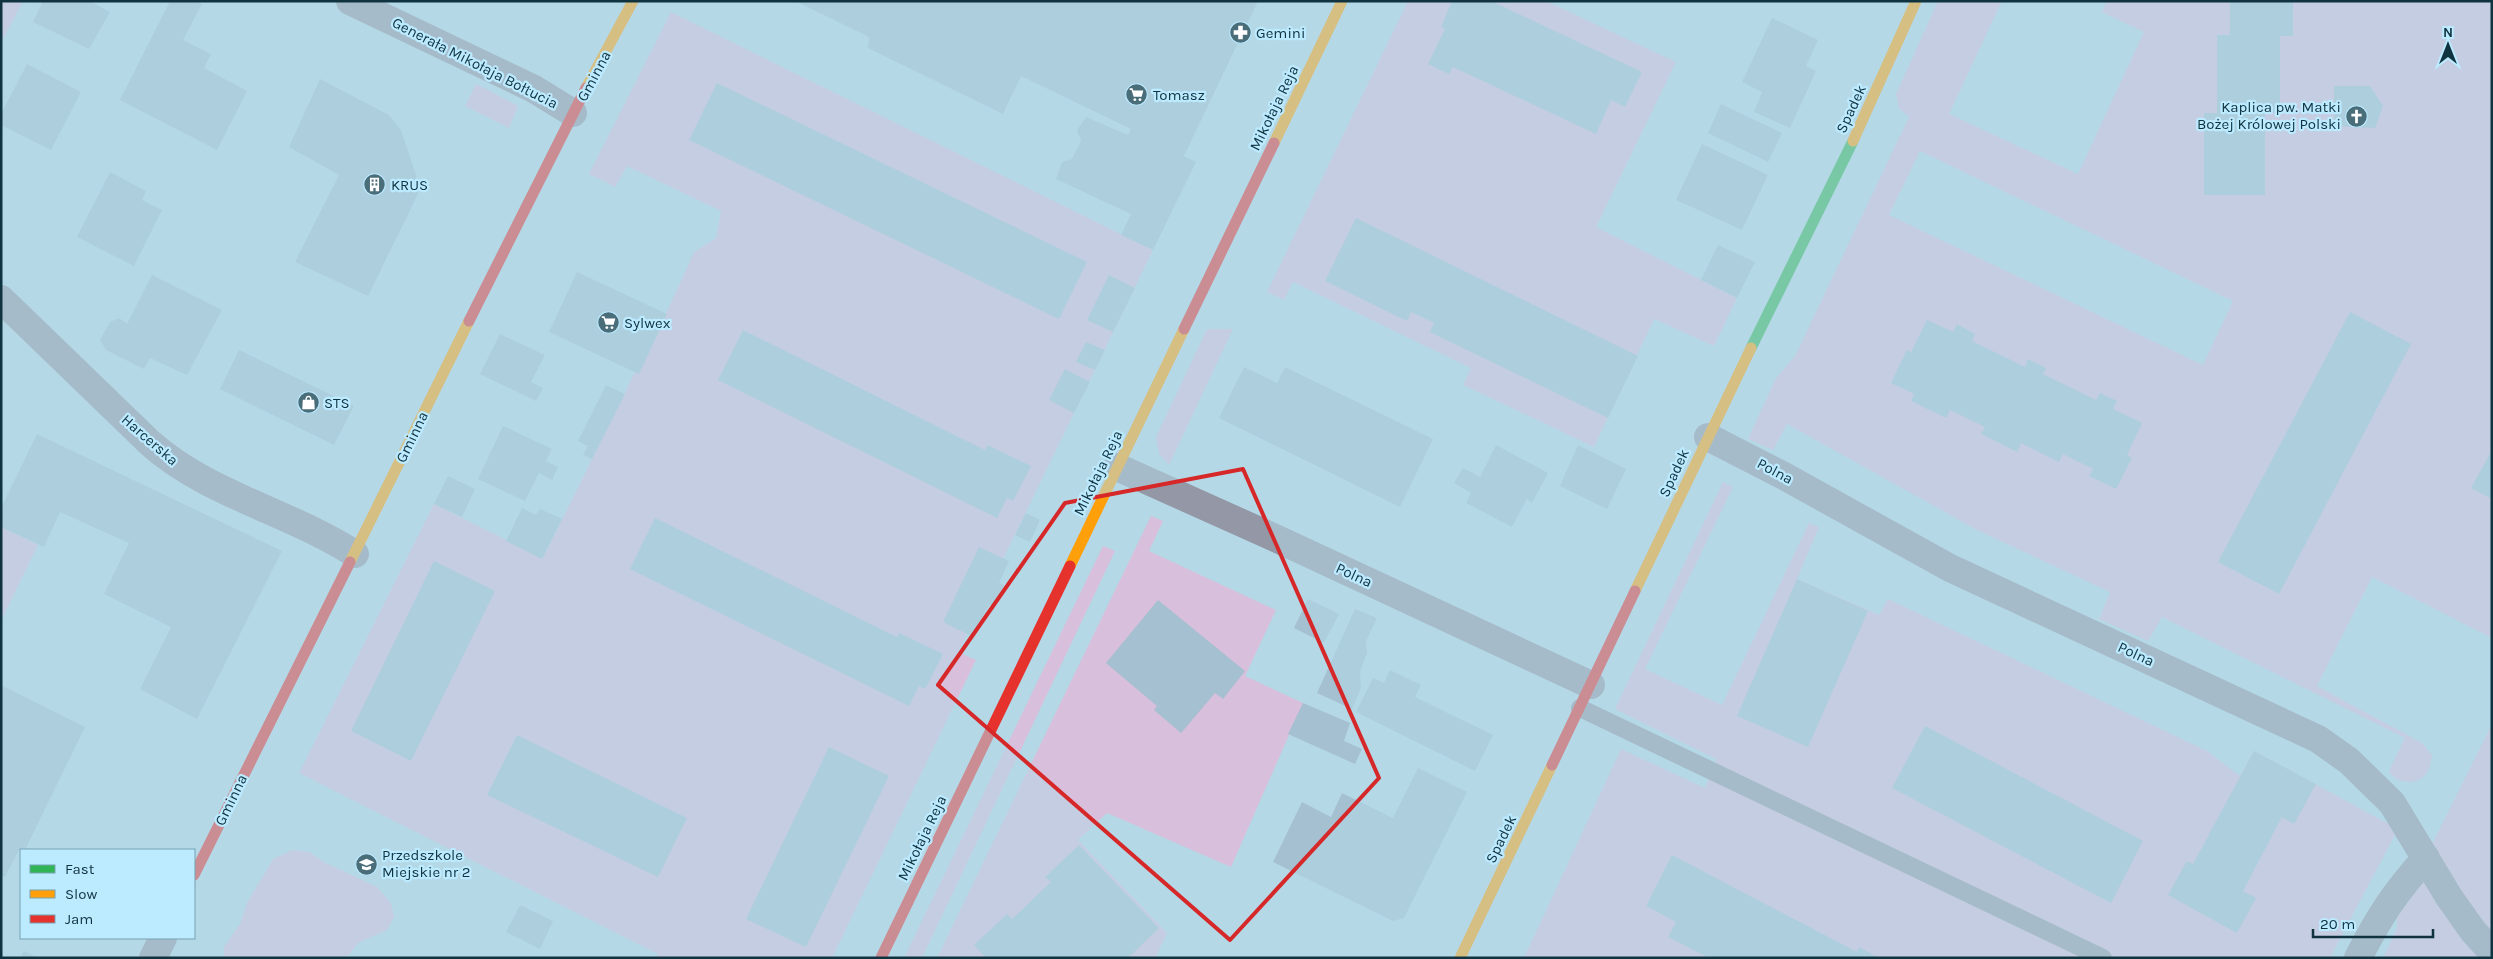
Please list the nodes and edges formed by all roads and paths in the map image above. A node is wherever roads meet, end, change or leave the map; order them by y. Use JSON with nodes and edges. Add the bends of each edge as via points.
{"nodes":[{"id":1,"x":350,"y":1,"type":"edge"},
{"id":2,"x":633,"y":1,"type":"edge"},
{"id":3,"x":1342,"y":1,"type":"edge"},
{"id":4,"x":1916,"y":1,"type":"edge"},
{"id":5,"x":573,"y":113,"type":"junction"},
{"id":6,"x":1,"y":299,"type":"edge"},
{"id":7,"x":1708,"y":436,"type":"junction"},
{"id":8,"x":1118,"y":467,"type":"junction"},
{"id":9,"x":355,"y":554,"type":"junction"},
{"id":10,"x":1585,"y":696,"type":"junction"},
{"id":11,"x":2426,"y":858,"type":"junction"},
{"id":12,"x":195,"y":873,"type":"edge"},
{"id":13,"x":162,"y":939,"type":"edge"},
{"id":14,"x":2492,"y":952,"type":"edge"},
{"id":15,"x":153,"y":958,"type":"edge"},
{"id":16,"x":881,"y":958,"type":"edge"},
{"id":17,"x":1460,"y":958,"type":"edge"},
{"id":18,"x":2103,"y":958,"type":"edge"},
{"id":19,"x":2358,"y":958,"type":"edge"}],
"edges":[{"from":1,"to":5,"type":"street","name":"Generała Mikołaja Bołtucia","via":[[534,89]]},
{"from":2,"to":5,"type":"street","name":"Gminna"},
{"from":3,"to":8,"type":"street","name":"Mikołaja Reja"},
{"from":4,"to":7,"type":"street","name":"Spadek","via":[[1867,111]]},
{"from":5,"to":9,"type":"street","name":"Gminna"},
{"from":6,"to":9,"type":"street","name":"Harcerska","via":[[175,463],[330,538]]},
{"from":7,"to":10,"type":"street","name":"Spadek"},
{"from":7,"to":11,"type":"street","name":"Polna","via":[[1950,568],[2318,739],[2356,768],[2392,803]]},
{"from":8,"to":10,"type":"street","name":"Polna","via":[[1273,536]]},
{"from":8,"to":16,"type":"street","name":"Mikołaja Reja"},
{"from":9,"to":12,"type":"street","name":"Gminna"},
{"from":10,"to":17,"type":"street","name":"Spadek"},
{"from":10,"to":18,"type":"lane","name":"Polna"},
{"from":11,"to":14,"type":"street","name":"Polna","via":[[2449,897]]},
{"from":11,"to":19,"type":"street","via":[[2382,913]]},
{"from":13,"to":15,"type":"street"}]}
